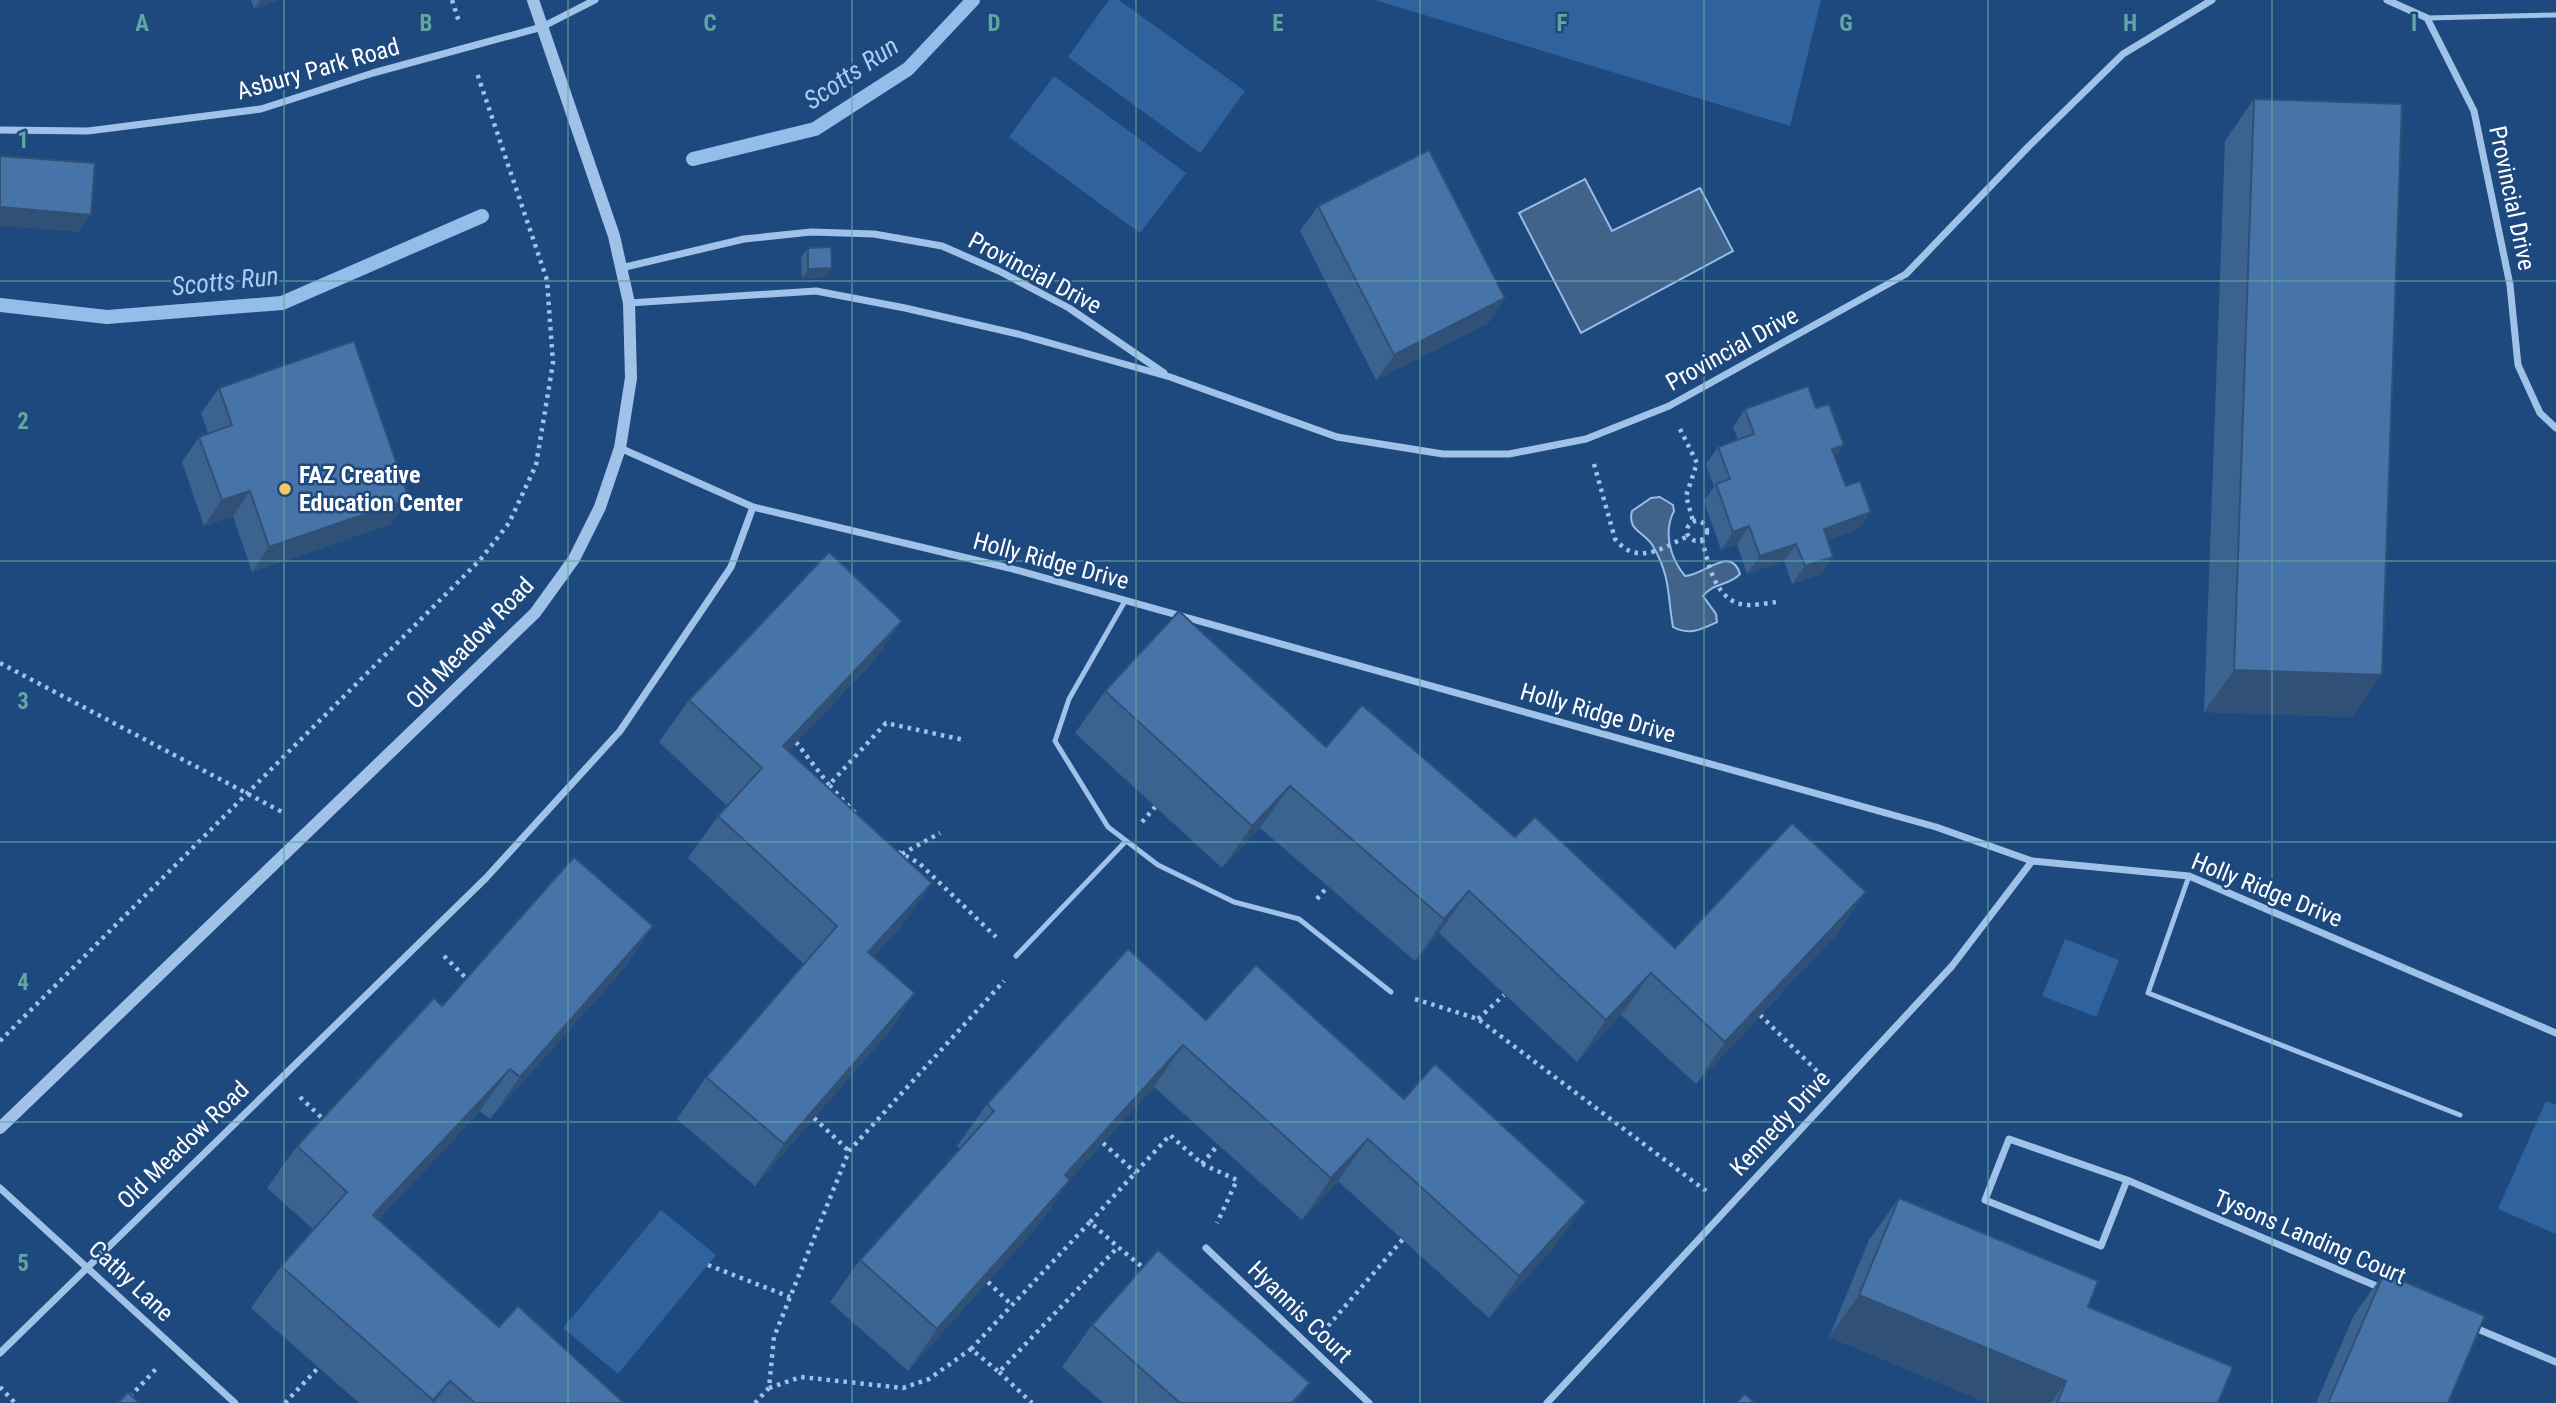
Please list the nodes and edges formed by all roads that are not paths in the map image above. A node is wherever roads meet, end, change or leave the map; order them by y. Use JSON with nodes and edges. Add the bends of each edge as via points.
{"nodes":[{"id":1,"x":533,"y":0,"type":"edge"},
{"id":2,"x":595,"y":0,"type":"edge"},
{"id":3,"x":2211,"y":0,"type":"edge"},
{"id":4,"x":2387,"y":0,"type":"edge"},
{"id":5,"x":2556,"y":15,"type":"edge"},
{"id":6,"x":2427,"y":18,"type":"junction"},
{"id":7,"x":542,"y":27,"type":"junction"},
{"id":8,"x":0,"y":130,"type":"edge"},
{"id":9,"x":621,"y":268,"type":"junction"},
{"id":10,"x":629,"y":303,"type":"junction"},
{"id":11,"x":1170,"y":377,"type":"junction"},
{"id":12,"x":2556,"y":428,"type":"edge"},
{"id":13,"x":620,"y":447,"type":"junction"},
{"id":14,"x":753,"y":507,"type":"junction"},
{"id":15,"x":1125,"y":601,"type":"junction"},
{"id":16,"x":1126,"y":841,"type":"junction"},
{"id":17,"x":2032,"y":861,"type":"junction"},
{"id":18,"x":2189,"y":876,"type":"junction"},
{"id":19,"x":1016,"y":956,"type":"road end"},
{"id":20,"x":1391,"y":992,"type":"road end"},
{"id":21,"x":2556,"y":1033,"type":"edge"},
{"id":22,"x":2460,"y":1115,"type":"dead end"},
{"id":23,"x":0,"y":1128,"type":"edge"},
{"id":24,"x":2127,"y":1180,"type":"junction"},
{"id":25,"x":0,"y":1188,"type":"edge"},
{"id":26,"x":1206,"y":1248,"type":"road end"},
{"id":27,"x":88,"y":1267,"type":"junction"},
{"id":28,"x":2384,"y":1289,"type":"edge"},
{"id":29,"x":2470,"y":1326,"type":"edge"},
{"id":30,"x":0,"y":1353,"type":"edge"},
{"id":31,"x":2556,"y":1362,"type":"edge"},
{"id":32,"x":235,"y":1403,"type":"edge"},
{"id":33,"x":1369,"y":1403,"type":"edge"},
{"id":34,"x":1547,"y":1403,"type":"edge"}],
"edges":[{"from":1,"to":7,"type":"street","name":"Old Meadow Road"},
{"from":2,"to":7,"type":"street","name":"Asbury Park Road"},
{"from":3,"to":11,"type":"street","name":"Provincial Drive","via":[[2123,54],[1906,274],[1669,406],[1586,439],[1509,454],[1443,454],[1337,437]]},
{"from":4,"to":6,"type":"street"},
{"from":5,"to":6,"type":"lane"},
{"from":6,"to":12,"type":"street","name":"Provincial Drive","via":[[2474,111],[2510,285],[2518,365],[2540,413]]},
{"from":7,"to":8,"type":"street","name":"Asbury Park Road","via":[[373,73],[261,110],[88,131]]},
{"from":7,"to":9,"type":"street","name":"Old Meadow Road"},
{"from":9,"to":10,"type":"street","name":"Old Meadow Road"},
{"from":9,"to":11,"type":"street","name":"Provincial Drive","via":[[744,240],[811,232],[874,234],[942,246],[1069,308]]},
{"from":10,"to":11,"type":"street","name":"Provincial Drive","via":[[816,291],[1018,334]]},
{"from":10,"to":13,"type":"street","name":"Old Meadow Road","via":[[631,378]]},
{"from":13,"to":14,"type":"street","name":"Holly Ridge Drive"},
{"from":13,"to":23,"type":"street","name":"Old Meadow Road","via":[[600,507],[574,559],[535,613]]},
{"from":14,"to":15,"type":"street","name":"Holly Ridge Drive","via":[[1009,568]]},
{"from":14,"to":27,"type":"street","name":"Old Meadow Road","via":[[731,567],[620,731],[486,878]]},
{"from":15,"to":16,"type":"lane","via":[[1069,699],[1055,741],[1108,827]]},
{"from":15,"to":17,"type":"street","name":"Holly Ridge Drive","via":[[1936,827]]},
{"from":16,"to":19,"type":"lane"},
{"from":16,"to":20,"type":"lane","via":[[1158,865],[1234,902],[1299,919]]},
{"from":17,"to":18,"type":"street","name":"Holly Ridge Drive"},
{"from":17,"to":34,"type":"street","name":"Kennedy Drive","via":[[1952,966]]},
{"from":18,"to":21,"type":"street","name":"Holly Ridge Drive"},
{"from":18,"to":22,"type":"lane","via":[[2148,993]]},
{"from":24,"to":24,"type":"street","name":"Tysons Landing Court","via":[[2101,1247],[1984,1200],[2009,1139]]},
{"from":24,"to":28,"type":"street","name":"Tysons Landing Court"},
{"from":25,"to":27,"type":"street","name":"Cathy Lane"},
{"from":26,"to":33,"type":"street","name":"Hyannis Court"},
{"from":27,"to":30,"type":"street","name":"Old Meadow Road"},
{"from":27,"to":32,"type":"street","name":"Cathy Lane"},
{"from":29,"to":31,"type":"street"}]}
